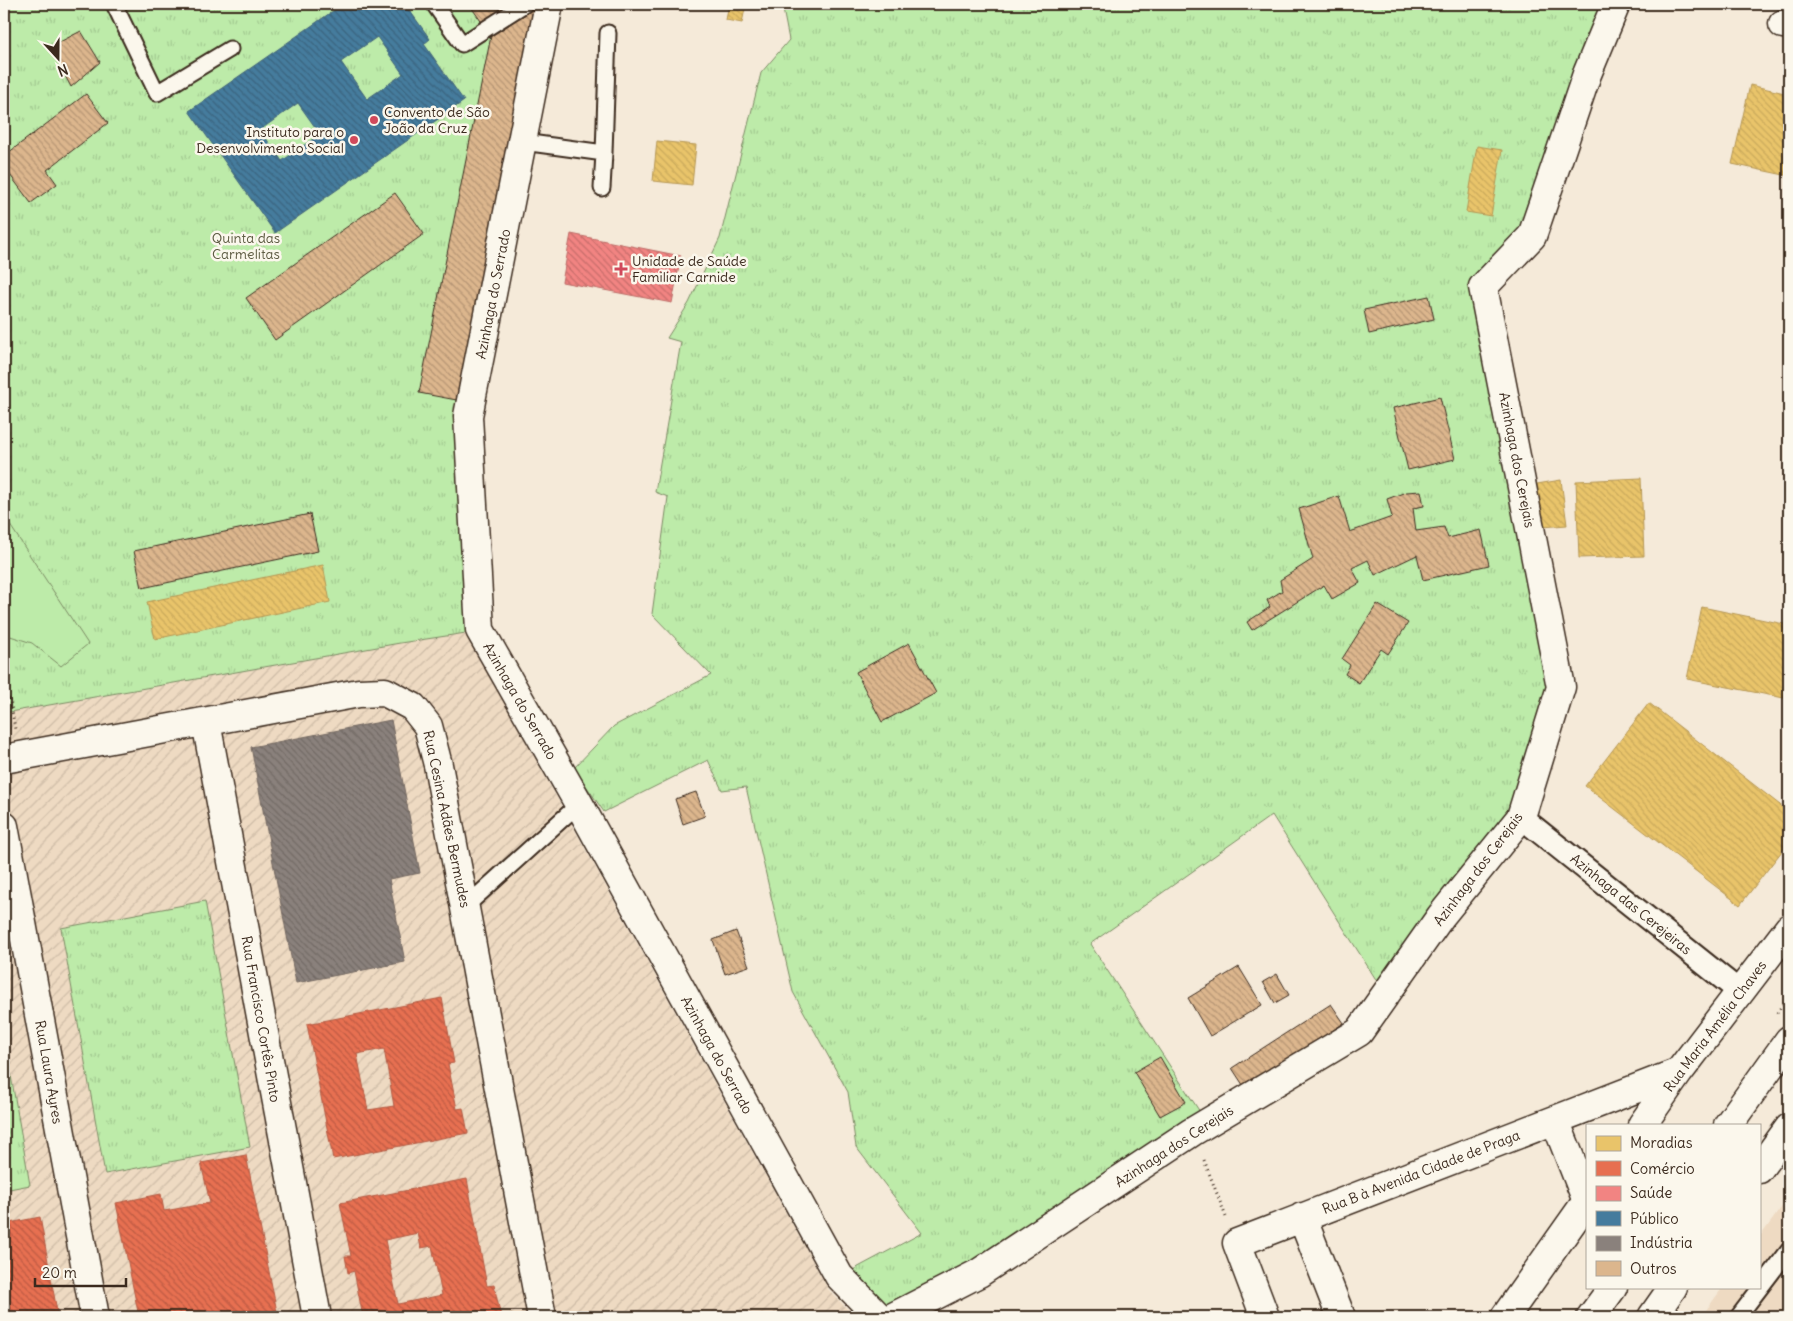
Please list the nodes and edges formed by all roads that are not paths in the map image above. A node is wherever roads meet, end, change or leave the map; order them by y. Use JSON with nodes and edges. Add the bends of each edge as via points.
{"nodes":[{"id":1,"x":114,"y":4,"type":"edge"},
{"id":2,"x":434,"y":4,"type":"edge"},
{"id":3,"x":525,"y":4,"type":"edge"},
{"id":4,"x":549,"y":4,"type":"edge"},
{"id":5,"x":1616,"y":4,"type":"edge"},
{"id":6,"x":608,"y":33,"type":"dead end"},
{"id":7,"x":230,"y":49,"type":"dead end"},
{"id":8,"x":523,"y":142,"type":"junction"},
{"id":9,"x":604,"y":153,"type":"junction"},
{"id":10,"x":602,"y":188,"type":"dead end"},
{"id":11,"x":206,"y":722,"type":"junction"},
{"id":12,"x":4,"y":759,"type":"edge"},
{"id":13,"x":579,"y":804,"type":"junction"},
{"id":14,"x":1522,"y":817,"type":"junction"},
{"id":15,"x":4,"y":826,"type":"edge"},
{"id":16,"x":466,"y":906,"type":"junction"},
{"id":17,"x":1789,"y":928,"type":"edge"},
{"id":18,"x":1740,"y":992,"type":"junction"},
{"id":19,"x":1789,"y":1040,"type":"edge"},
{"id":20,"x":1679,"y":1072,"type":"junction"},
{"id":21,"x":1555,"y":1120,"type":"junction"},
{"id":22,"x":1643,"y":1124,"type":"edge"},
{"id":23,"x":1729,"y":1124,"type":"edge"},
{"id":24,"x":1789,"y":1128,"type":"edge"},
{"id":25,"x":1760,"y":1168,"type":"edge"},
{"id":26,"x":1586,"y":1198,"type":"edge"},
{"id":27,"x":1586,"y":1202,"type":"edge"},
{"id":28,"x":1302,"y":1217,"type":"junction"},
{"id":29,"x":1789,"y":1250,"type":"edge"},
{"id":30,"x":1612,"y":1288,"type":"edge"},
{"id":31,"x":1672,"y":1288,"type":"edge"},
{"id":32,"x":95,"y":1317,"type":"edge"},
{"id":33,"x":317,"y":1317,"type":"edge"},
{"id":34,"x":542,"y":1317,"type":"edge"},
{"id":35,"x":879,"y":1317,"type":"edge"},
{"id":36,"x":893,"y":1317,"type":"edge"},
{"id":37,"x":1265,"y":1317,"type":"edge"},
{"id":38,"x":1341,"y":1317,"type":"edge"},
{"id":39,"x":1505,"y":1317,"type":"edge"},
{"id":40,"x":1591,"y":1317,"type":"edge"},
{"id":41,"x":1652,"y":1317,"type":"edge"},
{"id":42,"x":1738,"y":1317,"type":"edge"}],
"edges":[{"from":1,"to":7,"type":"lane","via":[[157,93]]},
{"from":2,"to":3,"type":"lane","via":[[462,44]]},
{"from":4,"to":8,"type":"street","name":"Azinhaga do Serrado"},
{"from":5,"to":14,"type":"street","name":"Azinhaga dos Cerejais","via":[[1587,74],[1532,236],[1483,287],[1561,687]]},
{"from":6,"to":9,"type":"lane"},
{"from":8,"to":9,"type":"lane"},
{"from":8,"to":13,"type":"street","name":"Azinhaga do Serrado","via":[[468,416],[480,630]]},
{"from":9,"to":10,"type":"lane"},
{"from":11,"to":12,"type":"street","name":"Rua Cesina Adães Bermudes"},
{"from":11,"to":16,"type":"street","name":"Rua Cesina Adães Bermudes","via":[[359,693],[385,692],[413,707],[428,726]]},
{"from":11,"to":33,"type":"street","name":"Rua Francisco Cortês Pinto"},
{"from":13,"to":16,"type":"lane"},
{"from":13,"to":35,"type":"street","name":"Azinhaga do Serrado","via":[[839,1276]]},
{"from":14,"to":18,"type":"street","name":"Azinhaga das Cerejeiras"},
{"from":14,"to":36,"type":"street","name":"Azinhaga dos Cerejais","via":[[1441,916],[1359,1032],[1192,1132],[979,1273]]},
{"from":15,"to":32,"type":"street","name":"Rua Laura Ayres"},
{"from":16,"to":34,"type":"street","name":"Rua Cesina Adães Bermudes"},
{"from":17,"to":18,"type":"street","name":"Rua Maria Amélia Chaves"},
{"from":18,"to":20,"type":"street","name":"Rua Maria Amélia Chaves"},
{"from":19,"to":23,"type":"street"},
{"from":20,"to":21,"type":"street","name":"Rua B à Avenida Cidade de Praga"},
{"from":20,"to":22,"type":"street","name":"Rua Maria Amélia Chaves"},
{"from":21,"to":26,"type":"street"},
{"from":21,"to":28,"type":"street","name":"Rua B à Avenida Cidade de Praga"},
{"from":24,"to":25,"type":"street"},
{"from":27,"to":39,"type":"street"},
{"from":28,"to":37,"type":"street","name":"Rua B à Avenida Cidade de Praga","via":[[1237,1243]]},
{"from":28,"to":38,"type":"street"},
{"from":29,"to":42,"type":"lane"},
{"from":30,"to":40,"type":"street"},
{"from":31,"to":41,"type":"street"}]}
